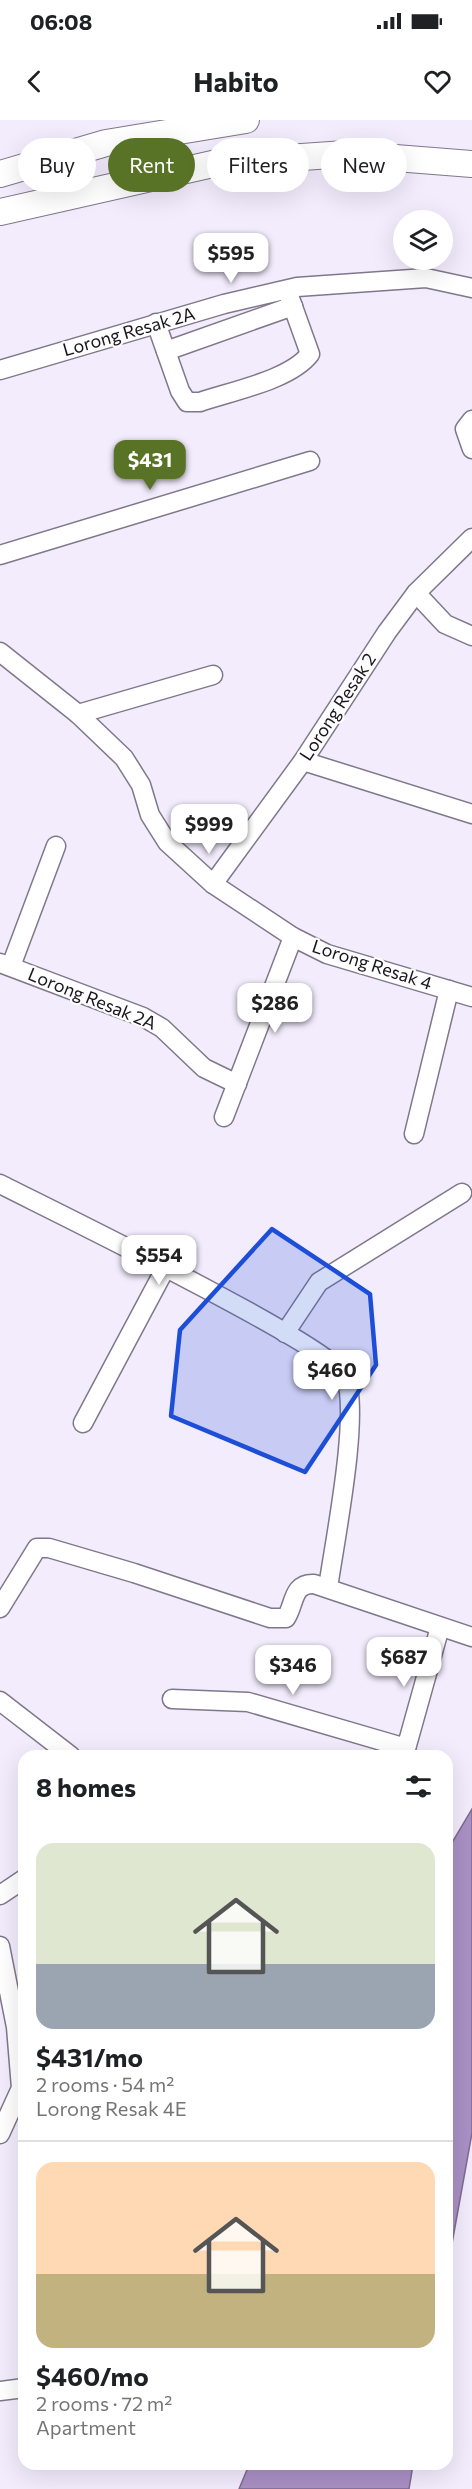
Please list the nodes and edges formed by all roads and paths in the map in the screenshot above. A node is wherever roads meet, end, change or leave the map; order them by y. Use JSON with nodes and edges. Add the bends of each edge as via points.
{"nodes":[{"id":1,"x":246,"y":120,"type":"edge"},
{"id":2,"x":472,"y":164,"type":"edge"},
{"id":3,"x":0,"y":174,"type":"edge"},
{"id":4,"x":0,"y":212,"type":"edge"},
{"id":5,"x":472,"y":288,"type":"edge"},
{"id":6,"x":290,"y":298,"type":"junction"},
{"id":7,"x":156,"y":323,"type":"junction"},
{"id":8,"x":166,"y":351,"type":"junction"},
{"id":9,"x":0,"y":370,"type":"edge"},
{"id":10,"x":472,"y":420,"type":"edge"},
{"id":11,"x":472,"y":449,"type":"edge"},
{"id":12,"x":310,"y":461,"type":"dead end"},
{"id":13,"x":472,"y":538,"type":"edge"},
{"id":14,"x":0,"y":555,"type":"edge"},
{"id":15,"x":416,"y":593,"type":"junction"},
{"id":16,"x":472,"y":636,"type":"edge"},
{"id":17,"x":0,"y":652,"type":"edge"},
{"id":18,"x":213,"y":675,"type":"dead end"},
{"id":19,"x":78,"y":714,"type":"junction"},
{"id":20,"x":303,"y":761,"type":"junction"},
{"id":21,"x":472,"y":814,"type":"edge"},
{"id":22,"x":56,"y":846,"type":"dead end"},
{"id":23,"x":213,"y":884,"type":"junction"},
{"id":24,"x":293,"y":937,"type":"junction"},
{"id":25,"x":5,"y":965,"type":"edge"},
{"id":26,"x":449,"y":990,"type":"junction"},
{"id":27,"x":472,"y":997,"type":"edge"},
{"id":28,"x":237,"y":1084,"type":"junction"},
{"id":29,"x":224,"y":1117,"type":"dead end"},
{"id":30,"x":414,"y":1134,"type":"dead end"},
{"id":31,"x":0,"y":1184,"type":"edge"},
{"id":32,"x":462,"y":1193,"type":"dead end"},
{"id":33,"x":165,"y":1269,"type":"junction"},
{"id":34,"x":285,"y":1333,"type":"junction"},
{"id":35,"x":83,"y":1423,"type":"dead end"},
{"id":36,"x":328,"y":1588,"type":"junction"},
{"id":37,"x":0,"y":1608,"type":"edge"},
{"id":38,"x":440,"y":1627,"type":"junction"},
{"id":39,"x":472,"y":1637,"type":"edge"},
{"id":40,"x":172,"y":1699,"type":"dead end"},
{"id":41,"x":0,"y":1701,"type":"edge"},
{"id":42,"x":63,"y":1750,"type":"edge"},
{"id":43,"x":399,"y":1750,"type":"edge"},
{"id":44,"x":406,"y":1750,"type":"edge"},
{"id":45,"x":18,"y":1884,"type":"edge"},
{"id":46,"x":0,"y":1894,"type":"edge"},
{"id":47,"x":0,"y":1946,"type":"edge"},
{"id":48,"x":18,"y":2011,"type":"edge"},
{"id":49,"x":18,"y":2095,"type":"edge"},
{"id":50,"x":0,"y":2134,"type":"edge"},
{"id":51,"x":18,"y":2389,"type":"edge"},
{"id":52,"x":0,"y":2391,"type":"edge"}],
"edges":[{"from":1,"to":3,"type":"highway","via":[[106,143]]},
{"from":2,"to":4,"type":"highway","via":[[345,154],[217,163]]},
{"from":5,"to":6,"type":"street","name":"Lorong Resak 2A","via":[[426,278]]},
{"from":6,"to":7,"type":"street","name":"Lorong Resak 2A"},
{"from":6,"to":8,"type":"street"},
{"from":6,"to":8,"type":"street","via":[[310,354],[288,372],[200,402],[187,402]]},
{"from":7,"to":8,"type":"street"},
{"from":7,"to":9,"type":"street","name":"Lorong Resak 2A"},
{"from":10,"to":11,"type":"street","via":[[465,429]]},
{"from":12,"to":14,"type":"street"},
{"from":13,"to":15,"type":"street","name":"Lorong Resak 2"},
{"from":15,"to":16,"type":"street","via":[[445,624]]},
{"from":15,"to":20,"type":"street","name":"Lorong Resak 2"},
{"from":17,"to":19,"type":"street","name":"Lorong Resak 4"},
{"from":18,"to":19,"type":"street"},
{"from":19,"to":23,"type":"street","name":"Lorong Resak 4","via":[[124,758],[167,842]]},
{"from":20,"to":21,"type":"street"},
{"from":20,"to":23,"type":"street","name":"Lorong Resak 2"},
{"from":22,"to":25,"type":"street"},
{"from":23,"to":24,"type":"street","name":"Lorong Resak 4"},
{"from":24,"to":26,"type":"street","name":"Lorong Resak 4","via":[[327,954]]},
{"from":24,"to":28,"type":"street"},
{"from":25,"to":28,"type":"street","name":"Lorong Resak 2A","via":[[143,1017],[162,1028],[204,1068]]},
{"from":26,"to":27,"type":"street","name":"Lorong Resak 4"},
{"from":26,"to":30,"type":"street"},
{"from":28,"to":29,"type":"street"},
{"from":31,"to":33,"type":"street"},
{"from":32,"to":34,"type":"street","via":[[319,1282]]},
{"from":33,"to":34,"type":"street"},
{"from":33,"to":35,"type":"street"},
{"from":34,"to":36,"type":"street","via":[[333,1363],[344,1374],[348,1388],[350,1426]]},
{"from":36,"to":37,"type":"street","via":[[301,1586],[294,1594],[289,1612],[280,1620],[123,1569],[37,1548]]},
{"from":36,"to":38,"type":"street"},
{"from":38,"to":39,"type":"street"},
{"from":38,"to":44,"type":"street"},
{"from":40,"to":43,"type":"street","via":[[248,1702]]},
{"from":41,"to":42,"type":"street"},
{"from":45,"to":46,"type":"street"},
{"from":47,"to":48,"type":"street"},
{"from":49,"to":50,"type":"street"},
{"from":51,"to":52,"type":"street"}]}
